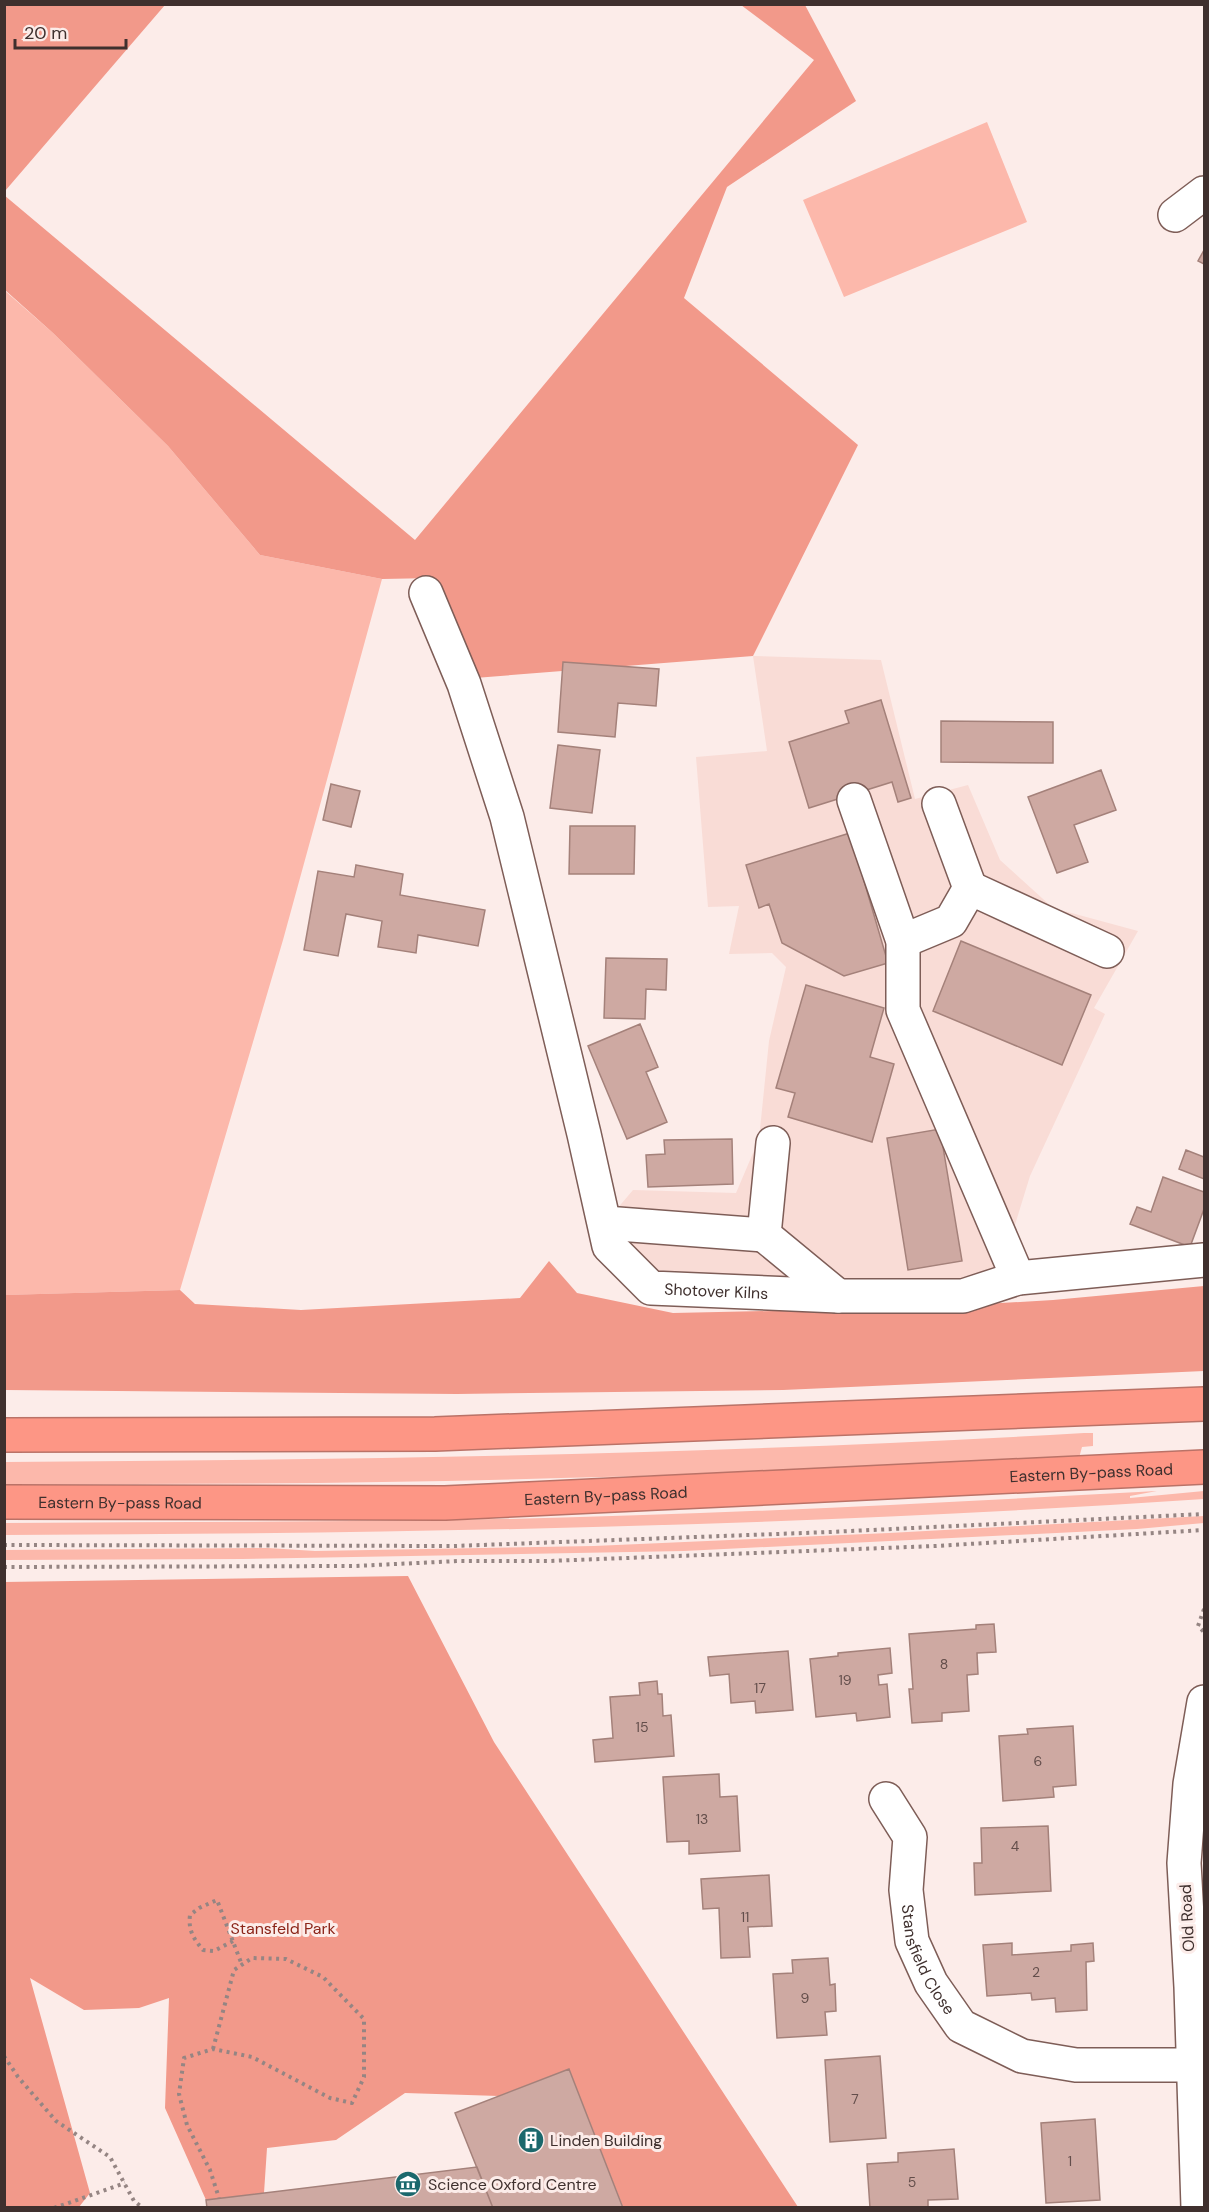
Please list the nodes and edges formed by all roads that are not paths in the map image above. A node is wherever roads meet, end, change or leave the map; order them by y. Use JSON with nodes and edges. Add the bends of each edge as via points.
{"nodes":[{"id":1,"x":1204,"y":193,"type":"edge"},
{"id":2,"x":1175,"y":215,"type":"dead end"},
{"id":3,"x":426,"y":593,"type":"dead end"},
{"id":4,"x":854,"y":800,"type":"dead end"},
{"id":5,"x":939,"y":804,"type":"dead end"},
{"id":6,"x":970,"y":888,"type":"junction"},
{"id":7,"x":903,"y":941,"type":"junction"},
{"id":8,"x":1107,"y":951,"type":"dead end"},
{"id":9,"x":773,"y":1143,"type":"dead end"},
{"id":10,"x":605,"y":1223,"type":"junction"},
{"id":11,"x":765,"y":1235,"type":"junction"},
{"id":12,"x":1204,"y":1260,"type":"edge"},
{"id":13,"x":1018,"y":1278,"type":"junction"},
{"id":14,"x":838,"y":1296,"type":"junction"},
{"id":15,"x":1204,"y":1404,"type":"edge"},
{"id":16,"x":4,"y":1435,"type":"edge"},
{"id":17,"x":1204,"y":1467,"type":"edge"},
{"id":18,"x":4,"y":1502,"type":"edge"},
{"id":19,"x":1204,"y":1702,"type":"edge"},
{"id":20,"x":886,"y":1799,"type":"dead end"},
{"id":21,"x":1193,"y":2065,"type":"junction"},
{"id":22,"x":1199,"y":2117,"type":"edge"},
{"id":23,"x":1198,"y":2208,"type":"edge"}],
"edges":[{"from":1,"to":2,"type":"street"},
{"from":3,"to":10,"type":"street","name":"Shotover Kilns","via":[[464,684],[507,817]]},
{"from":4,"to":7,"type":"street"},
{"from":5,"to":6,"type":"street"},
{"from":6,"to":7,"type":"street","via":[[951,921]]},
{"from":6,"to":8,"type":"street"},
{"from":7,"to":13,"type":"street","via":[[903,1010]]},
{"from":9,"to":11,"type":"street"},
{"from":10,"to":11,"type":"street"},
{"from":10,"to":14,"type":"street","name":"Shotover Kilns","via":[[609,1246],[651,1288]]},
{"from":11,"to":14,"type":"street"},
{"from":12,"to":13,"type":"street","name":"Shotover Kilns"},
{"from":13,"to":14,"type":"street","name":"Shotover Kilns","via":[[963,1296]]},
{"from":15,"to":16,"type":"highway","via":[[435,1434]]},
{"from":17,"to":18,"type":"highway","name":"Eastern By-pass Road","via":[[445,1503]]},
{"from":19,"to":21,"type":"street","name":"Old Road","via":[[1190,1784],[1184,1863]]},
{"from":20,"to":21,"type":"street","name":"Stansfield Close","via":[[910,1837],[906,1890],[912,1941],[930,1983],[961,2026],[1022,2056],[1076,2066]]},
{"from":21,"to":22,"type":"street","name":"Old Road"},
{"from":22,"to":23,"type":"street","name":"Old Road"}]}
